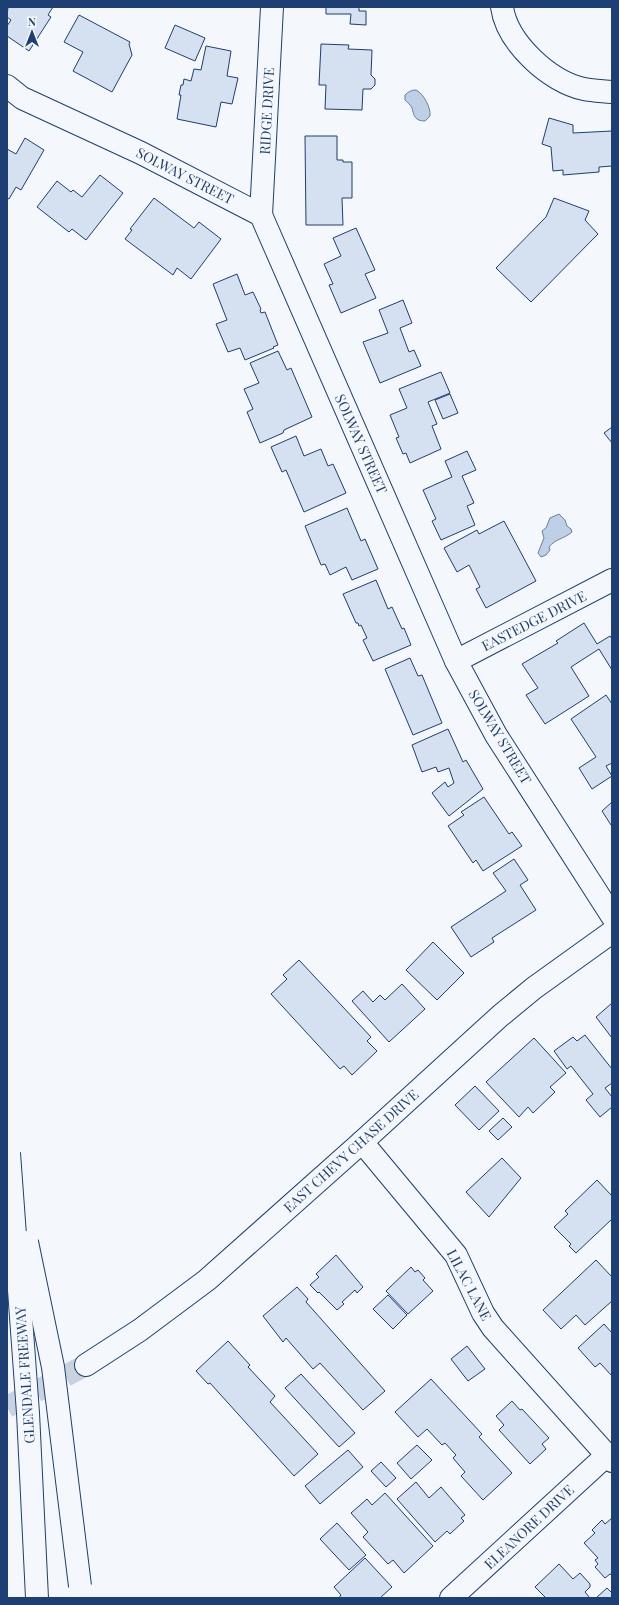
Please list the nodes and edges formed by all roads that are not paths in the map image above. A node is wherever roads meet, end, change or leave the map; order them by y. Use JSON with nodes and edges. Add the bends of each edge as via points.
{"nodes":[{"id":1,"x":272,"y":7,"type":"edge"},
{"id":2,"x":502,"y":7,"type":"edge"},
{"id":3,"x":7,"y":86,"type":"edge"},
{"id":4,"x":612,"y":92,"type":"edge"},
{"id":5,"x":261,"y":215,"type":"junction"},
{"id":6,"x":612,"y":580,"type":"edge"},
{"id":7,"x":456,"y":662,"type":"junction"},
{"id":8,"x":612,"y":916,"type":"edge"},
{"id":9,"x":612,"y":932,"type":"edge"},
{"id":10,"x":362,"y":1142,"type":"junction"},
{"id":11,"x":86,"y":1365,"type":"tunnel mouth"},
{"id":12,"x":609,"y":1458,"type":"edge"},
{"id":13,"x":80,"y":1586,"type":"dead end"},
{"id":14,"x":37,"y":1598,"type":"edge"},
{"id":15,"x":451,"y":1598,"type":"edge"}],
"edges":[{"from":1,"to":5,"type":"main road","name":"RIDGE DRIVE"},
{"from":2,"to":4,"type":"main road","via":[[512,33],[524,51],[540,66],[558,79],[583,89]]},
{"from":3,"to":5,"type":"main road","name":"SOLWAY STREET","via":[[22,98],[141,153]]},
{"from":5,"to":7,"type":"main road","name":"SOLWAY STREET"},
{"from":6,"to":7,"type":"main road","name":"EASTEDGE DRIVE"},
{"from":7,"to":8,"type":"main road","name":"SOLWAY STREET","via":[[496,735]]},
{"from":9,"to":10,"type":"main road","name":"EAST CHEVY CHASE DRIVE","via":[[500,1016]]},
{"from":10,"to":11,"type":"main road","name":"EAST CHEVY CHASE DRIVE","via":[[207,1280],[140,1330]]},
{"from":10,"to":12,"type":"main road","name":"LILAC LANE","via":[[456,1255],[493,1328]]},
{"from":12,"to":15,"type":"main road","name":"ELEANORE DRIVE"},
{"from":13,"to":14,"type":"main road","name":"GLENDALE FREEWAY","bridge":true,"via":[[53,1367],[9,1153],[28,1413]]}]}
